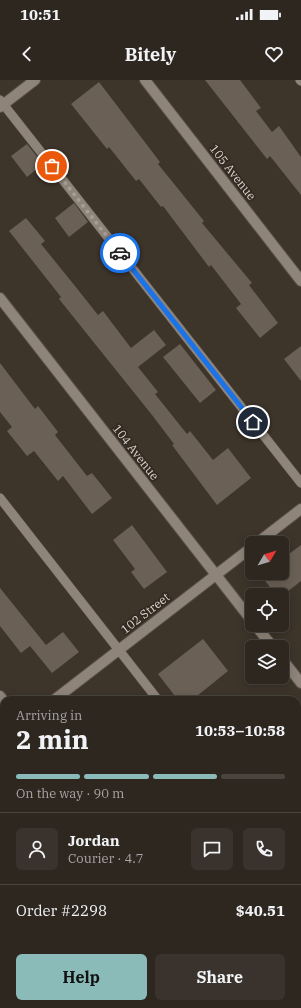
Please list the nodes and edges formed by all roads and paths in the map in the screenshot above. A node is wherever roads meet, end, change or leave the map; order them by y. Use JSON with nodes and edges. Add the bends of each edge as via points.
{"nodes":[{"id":1,"x":35,"y":80,"type":"edge"},
{"id":2,"x":145,"y":80,"type":"edge"},
{"id":3,"x":1,"y":104,"type":"edge"},
{"id":4,"x":301,"y":280,"type":"edge"},
{"id":5,"x":0,"y":298,"type":"edge"},
{"id":6,"x":301,"y":483,"type":"edge"},
{"id":7,"x":0,"y":498,"type":"edge"},
{"id":8,"x":301,"y":509,"type":"edge"},
{"id":9,"x":266,"y":536,"type":"edge"},
{"id":10,"x":245,"y":552,"type":"edge"},
{"id":11,"x":216,"y":575,"type":"junction"},
{"id":12,"x":245,"y":612,"type":"edge"},
{"id":13,"x":261,"y":632,"type":"edge"},
{"id":14,"x":267,"y":640,"type":"edge"},
{"id":15,"x":119,"y":650,"type":"junction"},
{"id":16,"x":289,"y":668,"type":"edge"},
{"id":17,"x":301,"y":683,"type":"edge"},
{"id":18,"x":59,"y":696,"type":"edge"},
{"id":19,"x":155,"y":696,"type":"edge"}],
"edges":[{"from":1,"to":3,"type":"street"},
{"from":2,"to":4,"type":"street","name":"105 Avenue"},
{"from":3,"to":6,"type":"lane"},
{"from":5,"to":11,"type":"street","name":"104 Avenue"},
{"from":7,"to":15,"type":"lane"},
{"from":8,"to":9,"type":"street"},
{"from":10,"to":11,"type":"street","name":"102 Street"},
{"from":11,"to":12,"type":"street","name":"104 Avenue"},
{"from":11,"to":15,"type":"street","name":"102 Street"},
{"from":13,"to":14,"type":"street"},
{"from":15,"to":18,"type":"street","name":"102 Street"},
{"from":15,"to":19,"type":"lane"},
{"from":16,"to":17,"type":"street"}]}
